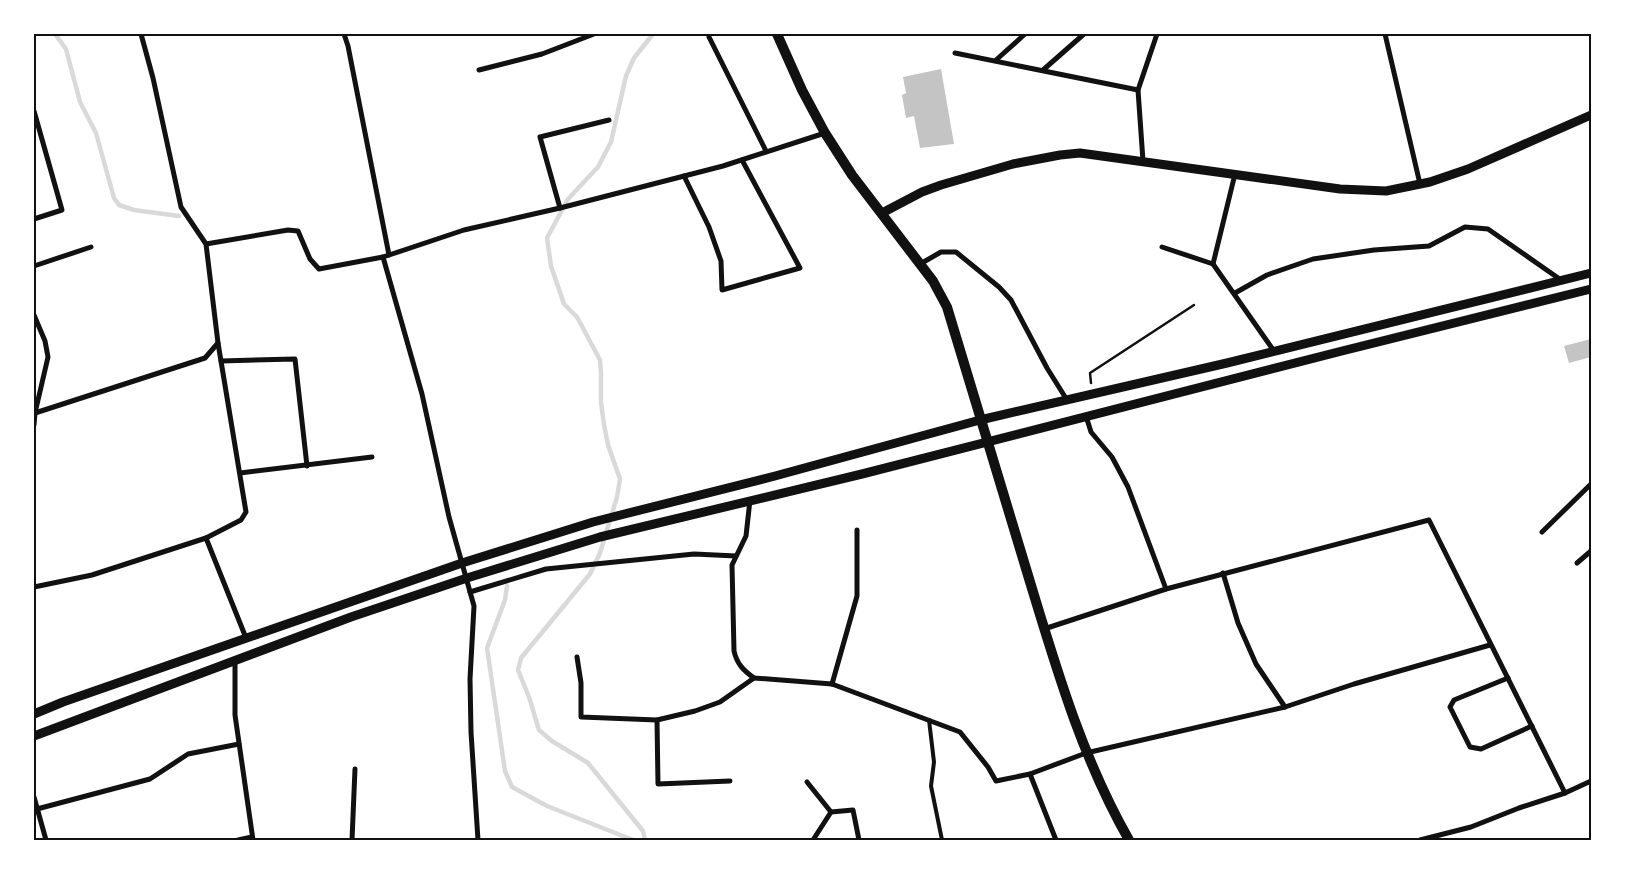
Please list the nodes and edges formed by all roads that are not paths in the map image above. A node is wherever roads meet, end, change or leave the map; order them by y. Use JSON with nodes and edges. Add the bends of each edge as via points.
{"nodes":[{"id":1,"x":141,"y":34,"type":"edge"},
{"id":2,"x":344,"y":34,"type":"edge"},
{"id":3,"x":594,"y":34,"type":"edge"},
{"id":4,"x":777,"y":34,"type":"edge"},
{"id":5,"x":1025,"y":34,"type":"edge"},
{"id":6,"x":1084,"y":34,"type":"edge"},
{"id":7,"x":1156,"y":34,"type":"edge"},
{"id":8,"x":1385,"y":34,"type":"edge"},
{"id":9,"x":709,"y":37,"type":"dead end"},
{"id":10,"x":955,"y":53,"type":"dead end"},
{"id":11,"x":996,"y":60,"type":"junction"},
{"id":12,"x":479,"y":70,"type":"dead end"},
{"id":13,"x":1043,"y":70,"type":"junction"},
{"id":14,"x":1138,"y":90,"type":"junction"},
{"id":15,"x":34,"y":111,"type":"edge"},
{"id":16,"x":1591,"y":115,"type":"edge"},
{"id":17,"x":608,"y":120,"type":"dead end"},
{"id":18,"x":825,"y":133,"type":"junction"},
{"id":19,"x":766,"y":151,"type":"junction"},
{"id":20,"x":742,"y":160,"type":"junction"},
{"id":21,"x":1143,"y":161,"type":"junction"},
{"id":22,"x":1235,"y":174,"type":"junction"},
{"id":23,"x":684,"y":176,"type":"junction"},
{"id":24,"x":1420,"y":184,"type":"junction"},
{"id":25,"x":560,"y":208,"type":"junction"},
{"id":26,"x":882,"y":213,"type":"junction"},
{"id":27,"x":34,"y":220,"type":"edge"},
{"id":28,"x":206,"y":244,"type":"junction"},
{"id":29,"x":91,"y":247,"type":"dead end"},
{"id":30,"x":1162,"y":247,"type":"dead end"},
{"id":31,"x":386,"y":256,"type":"junction"},
{"id":32,"x":920,"y":264,"type":"junction"},
{"id":33,"x":1214,"y":264,"type":"junction"},
{"id":34,"x":34,"y":266,"type":"edge"},
{"id":35,"x":1591,"y":273,"type":"edge"},
{"id":36,"x":1562,"y":280,"type":"junction"},
{"id":37,"x":1589,"y":292,"type":"edge"},
{"id":38,"x":1235,"y":293,"type":"junction"},
{"id":39,"x":34,"y":316,"type":"edge"},
{"id":40,"x":218,"y":343,"type":"junction"},
{"id":41,"x":1274,"y":351,"type":"junction"},
{"id":42,"x":221,"y":361,"type":"junction"},
{"id":43,"x":1067,"y":400,"type":"junction"},
{"id":44,"x":35,"y":413,"type":"edge"},
{"id":45,"x":1086,"y":416,"type":"junction"},
{"id":46,"x":980,"y":420,"type":"junction"},
{"id":47,"x":34,"y":425,"type":"edge"},
{"id":48,"x":986,"y":441,"type":"junction"},
{"id":49,"x":372,"y":457,"type":"dead end"},
{"id":50,"x":307,"y":466,"type":"junction"},
{"id":51,"x":240,"y":473,"type":"junction"},
{"id":52,"x":1591,"y":484,"type":"edge"},
{"id":53,"x":750,"y":500,"type":"junction"},
{"id":54,"x":857,"y":530,"type":"dead end"},
{"id":55,"x":1542,"y":532,"type":"dead end"},
{"id":56,"x":206,"y":538,"type":"junction"},
{"id":57,"x":1591,"y":551,"type":"edge"},
{"id":58,"x":736,"y":556,"type":"junction"},
{"id":59,"x":462,"y":563,"type":"junction"},
{"id":60,"x":1577,"y":563,"type":"dead end"},
{"id":61,"x":1223,"y":573,"type":"junction"},
{"id":62,"x":467,"y":578,"type":"junction"},
{"id":63,"x":34,"y":587,"type":"edge"},
{"id":64,"x":1166,"y":589,"type":"junction"},
{"id":65,"x":470,"y":592,"type":"junction"},
{"id":66,"x":1044,"y":629,"type":"junction"},
{"id":67,"x":246,"y":638,"type":"junction"},
{"id":68,"x":1490,"y":645,"type":"junction"},
{"id":69,"x":577,"y":657,"type":"dead end"},
{"id":70,"x":235,"y":659,"type":"junction"},
{"id":71,"x":754,"y":678,"type":"junction"},
{"id":72,"x":1508,"y":678,"type":"junction"},
{"id":73,"x":832,"y":684,"type":"junction"},
{"id":74,"x":1285,"y":707,"type":"junction"},
{"id":75,"x":34,"y":714,"type":"edge"},
{"id":76,"x":657,"y":720,"type":"junction"},
{"id":77,"x":929,"y":720,"type":"junction"},
{"id":78,"x":1532,"y":726,"type":"junction"},
{"id":79,"x":34,"y":736,"type":"edge"},
{"id":80,"x":239,"y":744,"type":"junction"},
{"id":81,"x":1086,"y":753,"type":"junction"},
{"id":82,"x":355,"y":769,"type":"dead end"},
{"id":83,"x":1030,"y":774,"type":"junction"},
{"id":84,"x":730,"y":780,"type":"dead end"},
{"id":85,"x":1591,"y":781,"type":"edge"},
{"id":86,"x":807,"y":782,"type":"dead end"},
{"id":87,"x":1565,"y":793,"type":"junction"},
{"id":88,"x":34,"y":797,"type":"edge"},
{"id":89,"x":37,"y":809,"type":"junction"},
{"id":90,"x":831,"y":812,"type":"junction"},
{"id":91,"x":253,"y":838,"type":"edge"},
{"id":92,"x":46,"y":840,"type":"edge"},
{"id":93,"x":238,"y":840,"type":"edge"},
{"id":94,"x":352,"y":840,"type":"edge"},
{"id":95,"x":478,"y":840,"type":"edge"},
{"id":96,"x":813,"y":840,"type":"edge"},
{"id":97,"x":859,"y":840,"type":"edge"},
{"id":98,"x":942,"y":840,"type":"edge"},
{"id":99,"x":1056,"y":840,"type":"edge"},
{"id":100,"x":1129,"y":840,"type":"edge"},
{"id":101,"x":1420,"y":840,"type":"edge"}],
"edges":[{"from":1,"to":28,"type":"street","via":[[181,208]]},
{"from":2,"to":31,"type":"street"},
{"from":3,"to":12,"type":"street","via":[[542,54]]},
{"from":4,"to":18,"type":"main road"},
{"from":5,"to":11,"type":"street"},
{"from":6,"to":13,"type":"street"},
{"from":7,"to":14,"type":"street"},
{"from":8,"to":24,"type":"street"},
{"from":9,"to":19,"type":"street"},
{"from":10,"to":11,"type":"street"},
{"from":11,"to":13,"type":"street"},
{"from":13,"to":14,"type":"street"},
{"from":14,"to":21,"type":"street"},
{"from":15,"to":27,"type":"street","via":[[62,210]]},
{"from":16,"to":24,"type":"street","via":[[1468,169]]},
{"from":17,"to":25,"type":"street","via":[[540,137]]},
{"from":18,"to":19,"type":"street"},
{"from":18,"to":26,"type":"main road"},
{"from":19,"to":20,"type":"street"},
{"from":20,"to":23,"type":"street"},
{"from":20,"to":23,"type":"street","via":[[800,268],[722,290],[721,261],[709,226]]},
{"from":21,"to":22,"type":"street"},
{"from":21,"to":26,"type":"street","via":[[1080,153],[1044,157],[940,185]]},
{"from":22,"to":24,"type":"street","via":[[1340,190],[1386,190]]},
{"from":22,"to":33,"type":"street"},
{"from":23,"to":25,"type":"street"},
{"from":25,"to":31,"type":"street","via":[[464,230]]},
{"from":26,"to":32,"type":"main road"},
{"from":28,"to":31,"type":"street","via":[[288,230],[298,231],[310,259],[319,269]]},
{"from":28,"to":40,"type":"street"},
{"from":29,"to":34,"type":"street"},
{"from":30,"to":33,"type":"street"},
{"from":31,"to":59,"type":"street"},
{"from":32,"to":43,"type":"street","via":[[941,252],[956,252],[999,287],[1011,300]]},
{"from":32,"to":46,"type":"main road","via":[[947,307]]},
{"from":33,"to":38,"type":"street"},
{"from":35,"to":36,"type":"street"},
{"from":36,"to":38,"type":"street","via":[[1488,229],[1465,227],[1429,246],[1313,259],[1267,275]]},
{"from":36,"to":41,"type":"street"},
{"from":37,"to":45,"type":"street"},
{"from":38,"to":41,"type":"street"},
{"from":39,"to":44,"type":"street","via":[[48,357]]},
{"from":40,"to":42,"type":"street"},
{"from":40,"to":44,"type":"street","via":[[205,358]]},
{"from":41,"to":43,"type":"street"},
{"from":42,"to":50,"type":"street","via":[[296,359]]},
{"from":42,"to":51,"type":"street"},
{"from":43,"to":46,"type":"street"},
{"from":44,"to":47,"type":"street"},
{"from":45,"to":48,"type":"street"},
{"from":45,"to":64,"type":"street","via":[[1091,432],[1112,457],[1128,487]]},
{"from":46,"to":48,"type":"main road"},
{"from":46,"to":59,"type":"street","via":[[594,522]]},
{"from":48,"to":53,"type":"street"},
{"from":48,"to":66,"type":"main road"},
{"from":49,"to":50,"type":"street"},
{"from":50,"to":51,"type":"street"},
{"from":51,"to":56,"type":"street","via":[[246,512],[241,520]]},
{"from":52,"to":55,"type":"street"},
{"from":53,"to":58,"type":"street","via":[[746,536]]},
{"from":53,"to":62,"type":"street","via":[[600,537]]},
{"from":54,"to":73,"type":"street","via":[[857,596]]},
{"from":56,"to":63,"type":"street","via":[[92,575]]},
{"from":56,"to":67,"type":"street"},
{"from":57,"to":60,"type":"street"},
{"from":58,"to":65,"type":"street","via":[[694,554],[546,569]]},
{"from":58,"to":71,"type":"street","via":[[732,565],[734,651],[736,660]]},
{"from":59,"to":62,"type":"street"},
{"from":59,"to":67,"type":"street"},
{"from":61,"to":64,"type":"street"},
{"from":61,"to":68,"type":"street","via":[[1430,520]]},
{"from":61,"to":74,"type":"street","via":[[1238,623],[1256,664]]},
{"from":62,"to":65,"type":"street"},
{"from":62,"to":70,"type":"street"},
{"from":64,"to":66,"type":"street"},
{"from":65,"to":95,"type":"street","via":[[474,606],[470,680]]},
{"from":66,"to":81,"type":"main road"},
{"from":67,"to":75,"type":"street"},
{"from":68,"to":72,"type":"street"},
{"from":68,"to":74,"type":"street"},
{"from":69,"to":76,"type":"street","via":[[581,717]]},
{"from":70,"to":79,"type":"street"},
{"from":70,"to":80,"type":"street","via":[[235,715]]},
{"from":71,"to":73,"type":"street"},
{"from":71,"to":76,"type":"street","via":[[720,702]]},
{"from":72,"to":78,"type":"street"},
{"from":72,"to":78,"type":"street","via":[[1454,700],[1450,707],[1470,746],[1481,749]]},
{"from":73,"to":77,"type":"street"},
{"from":74,"to":81,"type":"street"},
{"from":76,"to":84,"type":"street","via":[[658,784]]},
{"from":77,"to":83,"type":"street","via":[[960,732],[996,781]]},
{"from":77,"to":98,"type":"lane","via":[[934,762],[931,786]]},
{"from":78,"to":87,"type":"street"},
{"from":80,"to":89,"type":"street","via":[[188,754],[150,780]]},
{"from":80,"to":91,"type":"street"},
{"from":81,"to":83,"type":"street"},
{"from":81,"to":100,"type":"main road"},
{"from":82,"to":94,"type":"street"},
{"from":83,"to":99,"type":"street"},
{"from":85,"to":87,"type":"street"},
{"from":86,"to":90,"type":"street"},
{"from":87,"to":101,"type":"street","via":[[1471,827]]},
{"from":88,"to":89,"type":"street"},
{"from":89,"to":92,"type":"street"},
{"from":90,"to":96,"type":"street"},
{"from":90,"to":97,"type":"street","via":[[853,810]]},
{"from":91,"to":93,"type":"street"}]}
